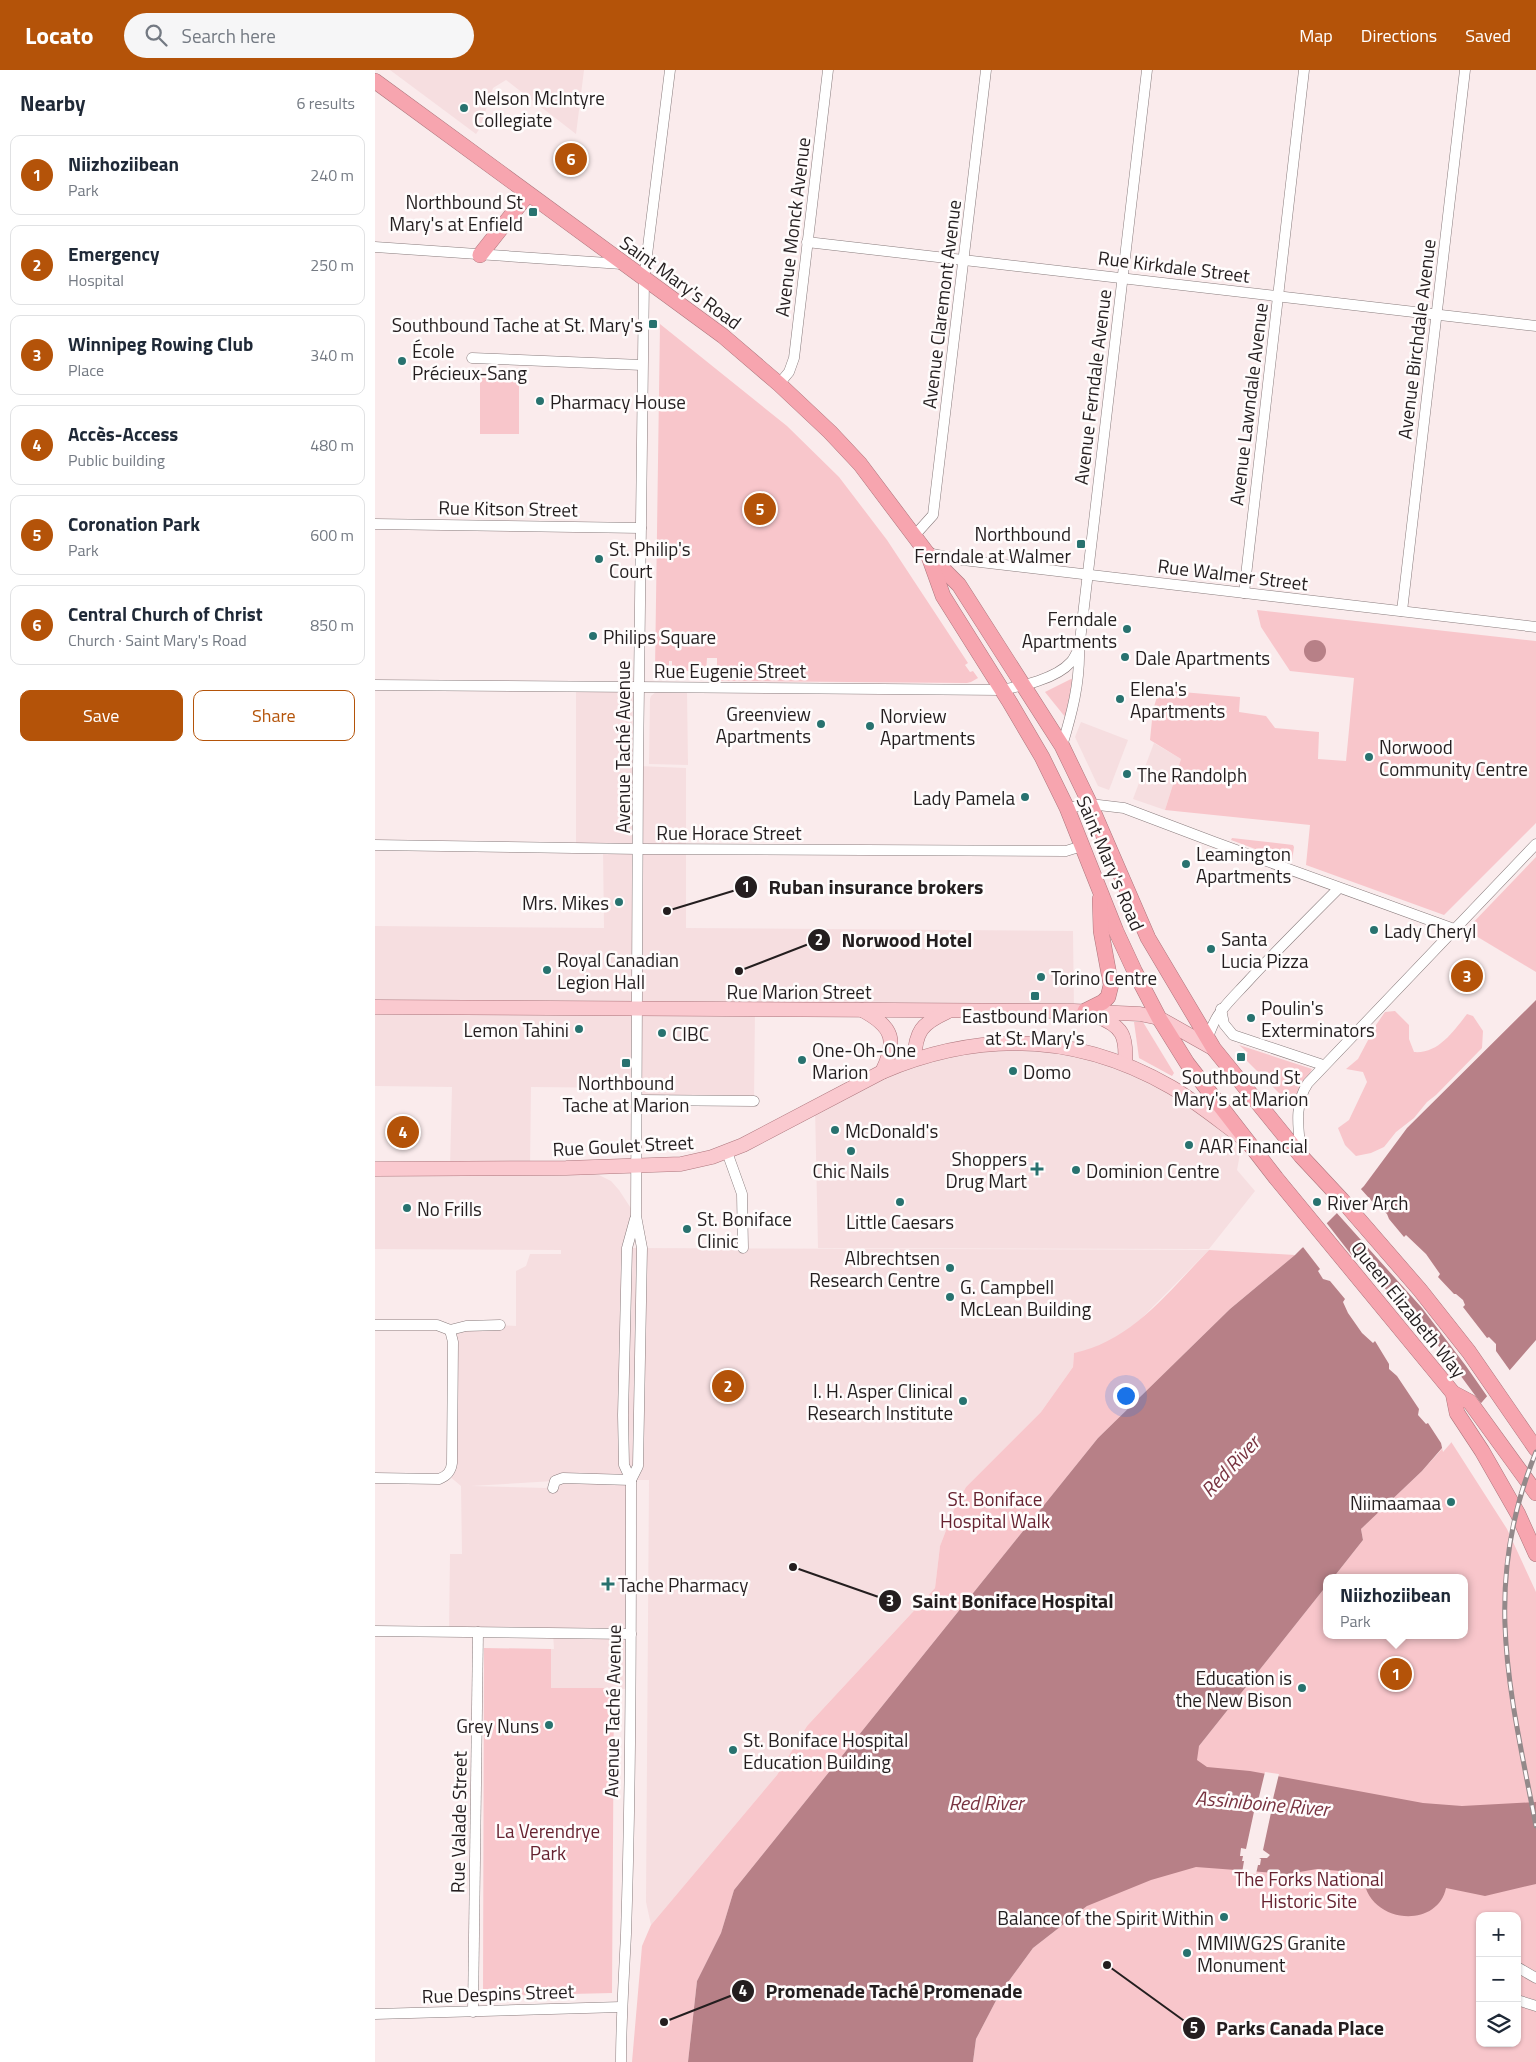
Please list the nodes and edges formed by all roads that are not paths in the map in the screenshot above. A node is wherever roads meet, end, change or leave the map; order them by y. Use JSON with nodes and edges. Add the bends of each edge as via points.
{"nodes":[{"id":1,"x":670,"y":70,"type":"edge"},
{"id":2,"x":828,"y":70,"type":"edge"},
{"id":3,"x":986,"y":70,"type":"edge"},
{"id":4,"x":1147,"y":70,"type":"edge"},
{"id":5,"x":1304,"y":70,"type":"edge"},
{"id":6,"x":1465,"y":70,"type":"edge"},
{"id":7,"x":375,"y":81,"type":"edge"},
{"id":8,"x":528,"y":194,"type":"junction"},
{"id":9,"x":807,"y":242,"type":"junction"},
{"id":10,"x":375,"y":247,"type":"edge"},
{"id":11,"x":480,"y":255,"type":"junction"},
{"id":12,"x":965,"y":260,"type":"junction"},
{"id":13,"x":622,"y":264,"type":"junction"},
{"id":14,"x":1123,"y":278,"type":"junction"},
{"id":15,"x":644,"y":280,"type":"junction"},
{"id":16,"x":1278,"y":296,"type":"junction"},
{"id":17,"x":1437,"y":314,"type":"junction"},
{"id":18,"x":1536,"y":326,"type":"edge"},
{"id":19,"x":472,"y":358,"type":"dead end"},
{"id":20,"x":642,"y":365,"type":"junction"},
{"id":21,"x":779,"y":384,"type":"junction"},
{"id":22,"x":375,"y":524,"type":"edge"},
{"id":23,"x":641,"y":528,"type":"junction"},
{"id":24,"x":915,"y":535,"type":"junction"},
{"id":25,"x":927,"y":553,"type":"junction"},
{"id":26,"x":1088,"y":574,"type":"junction"},
{"id":27,"x":1244,"y":592,"type":"junction"},
{"id":28,"x":1402,"y":611,"type":"junction"},
{"id":29,"x":1536,"y":627,"type":"edge"},
{"id":30,"x":1079,"y":648,"type":"junction"},
{"id":31,"x":375,"y":685,"type":"edge"},
{"id":32,"x":1023,"y":686,"type":"junction"},
{"id":33,"x":640,"y":687,"type":"junction"},
{"id":34,"x":1001,"y":690,"type":"junction"},
{"id":35,"x":1062,"y":746,"type":"junction"},
{"id":36,"x":1090,"y":804,"type":"junction"},
{"id":37,"x":1067,"y":808,"type":"junction"},
{"id":38,"x":1536,"y":844,"type":"edge"},
{"id":39,"x":375,"y":845,"type":"edge"},
{"id":40,"x":1082,"y":846,"type":"junction"},
{"id":41,"x":639,"y":849,"type":"junction"},
{"id":42,"x":1099,"y":888,"type":"junction"},
{"id":43,"x":1339,"y":888,"type":"junction"},
{"id":44,"x":1454,"y":930,"type":"junction"},
{"id":45,"x":1117,"y":931,"type":"junction"},
{"id":46,"x":1148,"y":938,"type":"junction"},
{"id":47,"x":375,"y":1007,"type":"edge"},
{"id":48,"x":637,"y":1009,"type":"junction"},
{"id":49,"x":1221,"y":1009,"type":"junction"},
{"id":50,"x":861,"y":1010,"type":"junction"},
{"id":51,"x":950,"y":1011,"type":"junction"},
{"id":52,"x":1085,"y":1011,"type":"junction"},
{"id":53,"x":1159,"y":1018,"type":"junction"},
{"id":54,"x":1211,"y":1044,"type":"junction"},
{"id":55,"x":914,"y":1059,"type":"junction"},
{"id":56,"x":1125,"y":1064,"type":"junction"},
{"id":57,"x":1323,"y":1065,"type":"junction"},
{"id":58,"x":882,"y":1072,"type":"junction"},
{"id":59,"x":637,"y":1100,"type":"junction"},
{"id":60,"x":754,"y":1101,"type":"dead end"},
{"id":61,"x":1243,"y":1138,"type":"junction"},
{"id":62,"x":727,"y":1152,"type":"junction"},
{"id":63,"x":1301,"y":1156,"type":"junction"},
{"id":64,"x":637,"y":1166,"type":"junction"},
{"id":65,"x":375,"y":1169,"type":"edge"},
{"id":66,"x":1276,"y":1178,"type":"joint"},
{"id":67,"x":636,"y":1216,"type":"junction"},
{"id":68,"x":743,"y":1248,"type":"dead end"},
{"id":69,"x":375,"y":1325,"type":"edge"},
{"id":70,"x":500,"y":1325,"type":"dead end"},
{"id":71,"x":450,"y":1330,"type":"junction"},
{"id":72,"x":624,"y":1339,"type":"junction"},
{"id":73,"x":641,"y":1339,"type":"junction"},
{"id":74,"x":1453,"y":1392,"type":"junction"},
{"id":75,"x":1535,"y":1445,"type":"edge"},
{"id":76,"x":375,"y":1478,"type":"edge"},
{"id":77,"x":631,"y":1480,"type":"junction"},
{"id":78,"x":553,"y":1488,"type":"dead end"},
{"id":79,"x":1536,"y":1493,"type":"edge"},
{"id":80,"x":1536,"y":1554,"type":"edge"},
{"id":81,"x":375,"y":1631,"type":"edge"},
{"id":82,"x":478,"y":1632,"type":"junction"},
{"id":83,"x":631,"y":1634,"type":"junction"},
{"id":84,"x":1521,"y":1969,"type":"edge"},
{"id":85,"x":1536,"y":1978,"type":"edge"},
{"id":86,"x":1521,"y":2001,"type":"edge"},
{"id":87,"x":1536,"y":2006,"type":"edge"},
{"id":88,"x":621,"y":2007,"type":"junction"},
{"id":89,"x":473,"y":2012,"type":"junction"},
{"id":90,"x":375,"y":2014,"type":"edge"},
{"id":91,"x":621,"y":2062,"type":"edge"}],
"edges":[{"from":1,"to":15,"type":"street","name":"Avenue Taché Avenue"},
{"from":2,"to":9,"type":"street","name":"Avenue Monck Avenue"},
{"from":3,"to":12,"type":"street","name":"Avenue Claremont Avenue"},
{"from":4,"to":14,"type":"street","name":"Avenue Ferndale Avenue"},
{"from":5,"to":16,"type":"street","name":"Avenue Lawndale Avenue"},
{"from":6,"to":17,"type":"street","name":"Avenue Birchdale Avenue"},
{"from":7,"to":8,"type":"highway","name":"Saint Mary's Road"},
{"from":8,"to":11,"type":"highway"},
{"from":8,"to":13,"type":"highway","name":"Saint Mary's Road"},
{"from":9,"to":12,"type":"street","name":"Rue Kirkdale Street"},
{"from":9,"to":21,"type":"street","name":"Avenue Monck Avenue","via":[[794,358],[789,372]]},
{"from":10,"to":11,"type":"street"},
{"from":11,"to":13,"type":"street"},
{"from":12,"to":14,"type":"street","name":"Rue Kirkdale Street"},
{"from":12,"to":24,"type":"street","name":"Avenue Claremont Avenue","via":[[933,515]]},
{"from":13,"to":15,"type":"highway","name":"Saint Mary's Road"},
{"from":14,"to":16,"type":"street","name":"Rue Kirkdale Street"},
{"from":14,"to":26,"type":"street","name":"Avenue Ferndale Avenue"},
{"from":15,"to":20,"type":"street","name":"Avenue Taché Avenue"},
{"from":15,"to":21,"type":"highway","name":"Saint Mary's Road","via":[[723,336]]},
{"from":16,"to":17,"type":"street","name":"Rue Kirkdale Street"},
{"from":16,"to":27,"type":"street","name":"Avenue Lawndale Avenue"},
{"from":17,"to":18,"type":"street","name":"Rue Kirkdale Street"},
{"from":17,"to":28,"type":"street","name":"Avenue Birchdale Avenue"},
{"from":19,"to":20,"type":"street"},
{"from":20,"to":23,"type":"street","name":"Avenue Taché Avenue"},
{"from":21,"to":24,"type":"highway","name":"Saint Mary's Road","via":[[860,464]]},
{"from":22,"to":23,"type":"street","name":"Rue Kitson Street"},
{"from":23,"to":33,"type":"street","name":"Avenue Taché Avenue"},
{"from":24,"to":25,"type":"highway","name":"Saint Mary's Road"},
{"from":25,"to":26,"type":"street","name":"Rue Walmer Street"},
{"from":25,"to":32,"type":"highway","name":"Saint Mary's Road","via":[[959,585]]},
{"from":25,"to":34,"type":"highway","name":"Saint Mary's Road","via":[[943,596]]},
{"from":26,"to":27,"type":"street","name":"Rue Walmer Street"},
{"from":26,"to":30,"type":"street","name":"Avenue Ferndale Avenue"},
{"from":27,"to":28,"type":"street","name":"Rue Walmer Street"},
{"from":28,"to":29,"type":"street","name":"Rue Walmer Street"},
{"from":30,"to":32,"type":"street","via":[[1071,662],[1061,670]]},
{"from":30,"to":35,"type":"street","name":"Avenue Ferndale Avenue","via":[[1076,697]]},
{"from":31,"to":33,"type":"street","name":"Rue Eugenie Street"},
{"from":32,"to":34,"type":"street","name":"Rue Eugenie Street"},
{"from":32,"to":35,"type":"highway","name":"Saint Mary's Road"},
{"from":33,"to":34,"type":"street","name":"Rue Eugenie Street"},
{"from":33,"to":41,"type":"street","name":"Avenue Taché Avenue"},
{"from":34,"to":37,"type":"highway","name":"Saint Mary's Road","via":[[1042,757]]},
{"from":35,"to":36,"type":"highway","name":"Saint Mary's Road"},
{"from":36,"to":37,"type":"street"},
{"from":36,"to":43,"type":"street","via":[[1125,808]]},
{"from":36,"to":46,"type":"highway","name":"Saint Mary's Road"},
{"from":37,"to":40,"type":"highway","name":"Saint Mary's Road"},
{"from":38,"to":44,"type":"street"},
{"from":39,"to":41,"type":"street","name":"Rue Horace Street"},
{"from":40,"to":41,"type":"street","name":"Rue Horace Street","via":[[1067,851]]},
{"from":40,"to":42,"type":"highway","name":"Saint Mary's Road"},
{"from":41,"to":48,"type":"street","name":"Avenue Taché Avenue"},
{"from":42,"to":45,"type":"highway","name":"Saint Mary's Road"},
{"from":42,"to":52,"type":"highway","via":[[1101,931],[1111,985],[1108,997]]},
{"from":43,"to":44,"type":"street"},
{"from":43,"to":49,"type":"street"},
{"from":44,"to":57,"type":"street"},
{"from":45,"to":46,"type":"highway"},
{"from":45,"to":53,"type":"highway","name":"Saint Mary's Road"},
{"from":46,"to":54,"type":"highway","name":"Saint Mary's Road"},
{"from":47,"to":48,"type":"main road","name":"Rue Marion Street"},
{"from":48,"to":50,"type":"main road","name":"Rue Marion Street"},
{"from":48,"to":59,"type":"street","name":"Avenue Taché Avenue"},
{"from":49,"to":54,"type":"street","via":[[1212,1024]]},
{"from":49,"to":57,"type":"street","via":[[1224,1024],[1233,1035]]},
{"from":50,"to":51,"type":"main road","name":"Rue Marion Street"},
{"from":50,"to":58,"type":"main road","via":[[881,1023],[890,1036],[890,1055]]},
{"from":51,"to":52,"type":"main road","name":"Rue Marion Street"},
{"from":51,"to":55,"type":"main road","via":[[920,1030]]},
{"from":52,"to":53,"type":"main road","name":"Rue Marion Street"},
{"from":52,"to":56,"type":"main road","via":[[1110,1021],[1119,1030],[1126,1043]]},
{"from":53,"to":54,"type":"main road","name":"Rue Marion Street"},
{"from":53,"to":61,"type":"highway","name":"Saint Mary's Road","via":[[1191,1070]]},
{"from":54,"to":63,"type":"highway","name":"Saint Mary's Road"},
{"from":55,"to":56,"type":"main road","name":"Rue Goulet Street","via":[[966,1046],[1023,1043],[1081,1050]]},
{"from":55,"to":58,"type":"main road","name":"Rue Goulet Street"},
{"from":56,"to":61,"type":"main road","name":"Rue Goulet Street","via":[[1174,1088]]},
{"from":57,"to":63,"type":"street","via":[[1305,1087],[1299,1103]]},
{"from":58,"to":62,"type":"main road","name":"Rue Goulet Street"},
{"from":59,"to":60,"type":"street"},
{"from":59,"to":64,"type":"street","name":"Avenue Taché Avenue"},
{"from":61,"to":66,"type":"highway","name":"Saint Mary's Road"},
{"from":62,"to":64,"type":"main road","name":"Rue Goulet Street","via":[[681,1164]]},
{"from":62,"to":68,"type":"street","via":[[742,1194]]},
{"from":63,"to":75,"type":"highway","name":"Queen Elizabeth Way","via":[[1420,1290]]},
{"from":64,"to":65,"type":"main road","name":"Rue Goulet Street"},
{"from":64,"to":67,"type":"street","name":"Avenue Taché Avenue"},
{"from":66,"to":74,"type":"highway","name":"Queen Elizabeth Way"},
{"from":67,"to":72,"type":"street","name":"Avenue Taché Avenue","via":[[627,1248]]},
{"from":67,"to":73,"type":"street","name":"Avenue Taché Avenue","via":[[642,1248]]},
{"from":69,"to":71,"type":"street","via":[[437,1325]]},
{"from":70,"to":71,"type":"street"},
{"from":71,"to":76,"type":"street","via":[[453,1342],[452,1463],[448,1475],[434,1479]]},
{"from":72,"to":73,"type":"street"},
{"from":72,"to":77,"type":"street","name":"Avenue Taché Avenue","via":[[624,1465]]},
{"from":73,"to":77,"type":"street","name":"Avenue Taché Avenue","via":[[638,1466]]},
{"from":74,"to":79,"type":"highway","via":[[1470,1402]]},
{"from":74,"to":80,"type":"highway","name":"Queen Elizabeth Way","via":[[1457,1413],[1525,1527]]},
{"from":77,"to":78,"type":"street","via":[[563,1478],[555,1481]]},
{"from":77,"to":83,"type":"street","name":"Avenue Taché Avenue"},
{"from":81,"to":82,"type":"street"},
{"from":82,"to":83,"type":"street"},
{"from":82,"to":89,"type":"street","name":"Rue Valade Street"},
{"from":83,"to":88,"type":"street","name":"Avenue Taché Avenue"},
{"from":84,"to":85,"type":"street"},
{"from":86,"to":87,"type":"street"},
{"from":88,"to":89,"type":"street","name":"Rue Despins Street"},
{"from":88,"to":91,"type":"street","name":"Avenue Taché Avenue"},
{"from":89,"to":90,"type":"street","name":"Rue Despins Street"}]}
